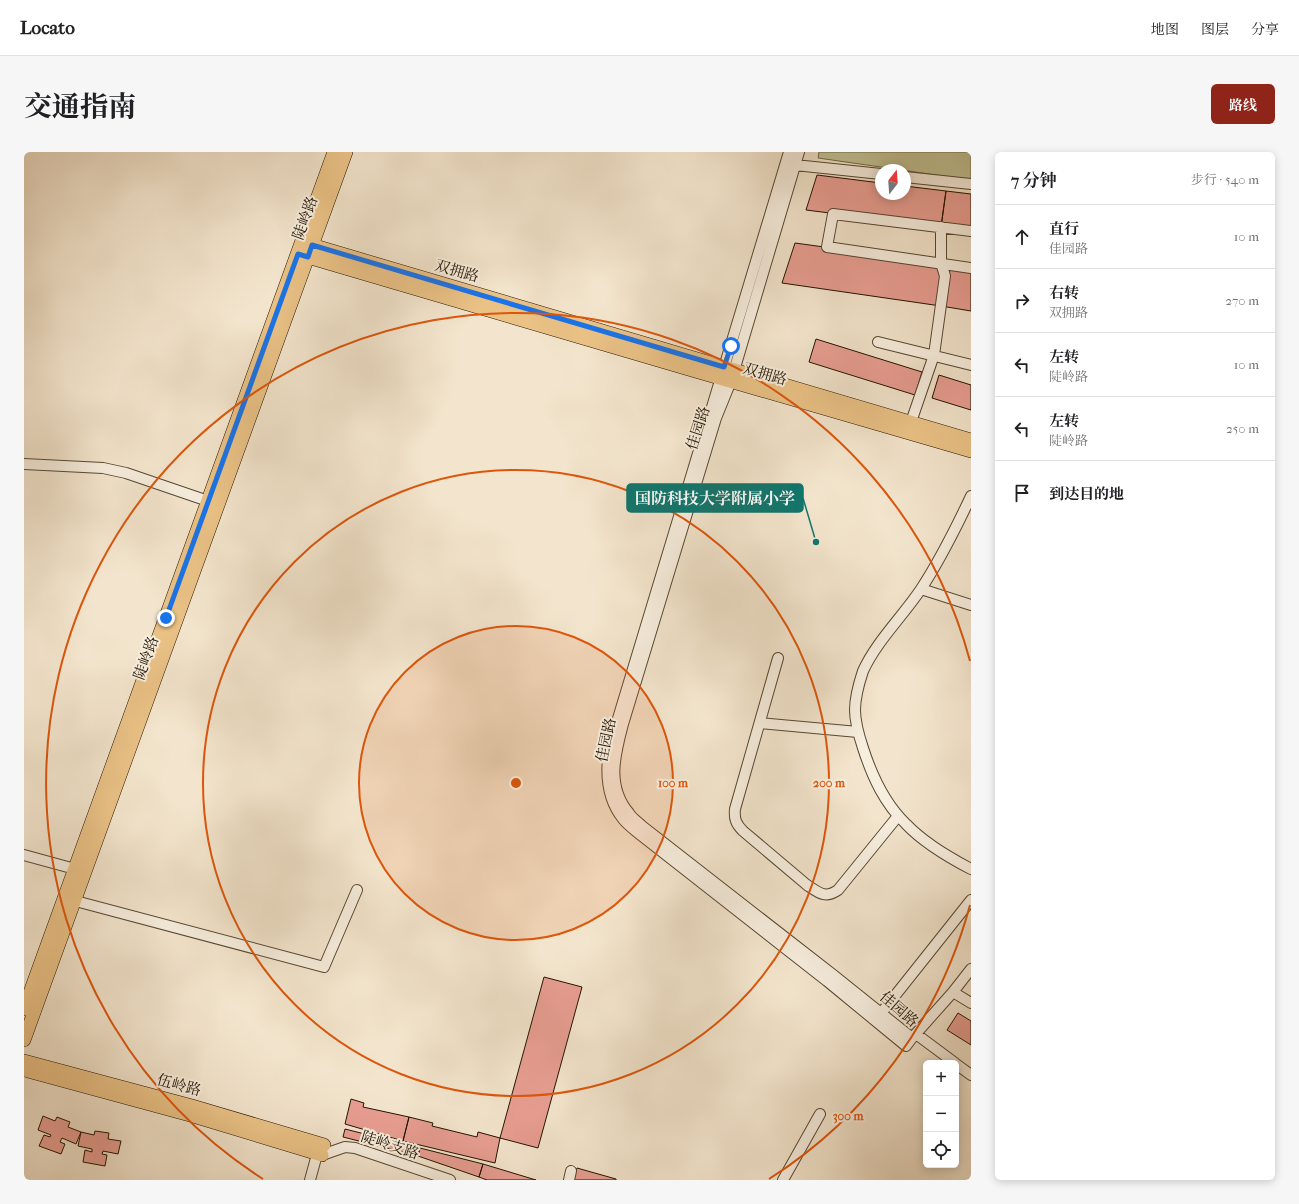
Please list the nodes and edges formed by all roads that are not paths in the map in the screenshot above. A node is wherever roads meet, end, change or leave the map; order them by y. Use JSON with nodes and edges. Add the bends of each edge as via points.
{"nodes":[{"id":1,"x":334,"y":152,"type":"edge"},
{"id":2,"x":346,"y":152,"type":"edge"},
{"id":3,"x":789,"y":152,"type":"edge"},
{"id":4,"x":799,"y":152,"type":"edge"},
{"id":5,"x":795,"y":165,"type":"junction"},
{"id":6,"x":875,"y":173,"type":"edge"},
{"id":7,"x":911,"y":178,"type":"edge"},
{"id":8,"x":971,"y":184,"type":"edge"},
{"id":9,"x":941,"y":227,"type":"junction"},
{"id":10,"x":971,"y":231,"type":"edge"},
{"id":11,"x":305,"y":249,"type":"junction"},
{"id":12,"x":941,"y":263,"type":"junction"},
{"id":13,"x":971,"y":268,"type":"edge"},
{"id":14,"x":878,"y":342,"type":"dead end"},
{"id":15,"x":934,"y":355,"type":"junction"},
{"id":16,"x":971,"y":365,"type":"edge"},
{"id":17,"x":728,"y":374,"type":"junction"},
{"id":18,"x":911,"y":422,"type":"junction"},
{"id":19,"x":971,"y":440,"type":"edge"},
{"id":20,"x":971,"y":451,"type":"edge"},
{"id":21,"x":24,"y":464,"type":"edge"},
{"id":22,"x":971,"y":496,"type":"edge"},
{"id":23,"x":208,"y":501,"type":"junction"},
{"id":24,"x":921,"y":589,"type":"junction"},
{"id":25,"x":971,"y":605,"type":"edge"},
{"id":26,"x":778,"y":658,"type":"dead end"},
{"id":27,"x":760,"y":723,"type":"junction"},
{"id":28,"x":858,"y":732,"type":"junction"},
{"id":29,"x":898,"y":816,"type":"junction"},
{"id":30,"x":24,"y":855,"type":"edge"},
{"id":31,"x":75,"y":868,"type":"junction"},
{"id":32,"x":971,"y":869,"type":"edge"},
{"id":33,"x":357,"y":890,"type":"dead end"},
{"id":34,"x":69,"y":900,"type":"junction"},
{"id":35,"x":971,"y":900,"type":"edge"},
{"id":36,"x":971,"y":969,"type":"edge"},
{"id":37,"x":953,"y":992,"type":"junction"},
{"id":38,"x":971,"y":1003,"type":"edge"},
{"id":39,"x":24,"y":1009,"type":"edge"},
{"id":40,"x":878,"y":1017,"type":"junction"},
{"id":41,"x":914,"y":1036,"type":"junction"},
{"id":42,"x":24,"y":1040,"type":"edge"},
{"id":43,"x":949,"y":1060,"type":"edge"},
{"id":44,"x":24,"y":1061,"type":"edge"},
{"id":45,"x":959,"y":1067,"type":"edge"},
{"id":46,"x":24,"y":1070,"type":"edge"},
{"id":47,"x":971,"y":1075,"type":"edge"},
{"id":48,"x":820,"y":1114,"type":"dead end"},
{"id":49,"x":321,"y":1149,"type":"junction"},
{"id":50,"x":310,"y":1180,"type":"edge"},
{"id":51,"x":315,"y":1180,"type":"edge"},
{"id":52,"x":450,"y":1180,"type":"edge"},
{"id":53,"x":782,"y":1180,"type":"edge"}],
"edges":[{"from":1,"to":11,"type":"main road","name":"陡岭路"},
{"from":2,"to":11,"type":"main road","name":"陡岭路"},
{"from":3,"to":17,"type":"street","name":"佳园路"},
{"from":4,"to":5,"type":"street","name":"佳园路"},
{"from":5,"to":6,"type":"street"},
{"from":5,"to":17,"type":"street","name":"佳园路"},
{"from":7,"to":8,"type":"street"},
{"from":9,"to":10,"type":"street"},
{"from":9,"to":12,"type":"street"},
{"from":9,"to":12,"type":"street","via":[[833,214],[827,247]]},
{"from":11,"to":17,"type":"main road","name":"双拥路"},
{"from":11,"to":23,"type":"main road","name":"陡岭路"},
{"from":11,"to":34,"type":"main road","name":"陡岭路","via":[[214,520]]},
{"from":12,"to":13,"type":"street"},
{"from":12,"to":15,"type":"street","via":[[945,276]]},
{"from":14,"to":15,"type":"street"},
{"from":15,"to":16,"type":"street"},
{"from":15,"to":18,"type":"street"},
{"from":17,"to":18,"type":"main road","name":"双拥路"},
{"from":17,"to":20,"type":"main road","name":"双拥路"},
{"from":17,"to":40,"type":"street","name":"佳园路","via":[[610,745],[606,766],[607,779],[615,806],[636,832]]},
{"from":18,"to":19,"type":"main road","name":"双拥路"},
{"from":21,"to":23,"type":"street","via":[[111,469]]},
{"from":22,"to":24,"type":"street","via":[[953,534]]},
{"from":23,"to":31,"type":"main road","name":"陡岭路"},
{"from":24,"to":25,"type":"street"},
{"from":24,"to":28,"type":"street","via":[[873,654],[863,672],[855,710]]},
{"from":26,"to":27,"type":"street"},
{"from":27,"to":28,"type":"street"},
{"from":27,"to":29,"type":"street","via":[[735,808],[734,820],[743,831],[818,892],[831,894],[838,890]]},
{"from":28,"to":29,"type":"street","via":[[878,786]]},
{"from":29,"to":32,"type":"street","via":[[929,844]]},
{"from":30,"to":31,"type":"street"},
{"from":31,"to":34,"type":"main road","name":"陡岭路"},
{"from":33,"to":34,"type":"street","via":[[324,967]]},
{"from":34,"to":39,"type":"main road","name":"陡岭路"},
{"from":34,"to":42,"type":"main road","name":"陡岭路"},
{"from":35,"to":40,"type":"street"},
{"from":36,"to":37,"type":"street"},
{"from":37,"to":38,"type":"street"},
{"from":37,"to":41,"type":"street"},
{"from":40,"to":41,"type":"street","name":"佳园路"},
{"from":41,"to":43,"type":"street","name":"佳园路"},
{"from":44,"to":49,"type":"main road","name":"伍岭路","via":[[192,1106]]},
{"from":45,"to":47,"type":"street","name":"佳园路"},
{"from":46,"to":49,"type":"main road","name":"伍岭路"},
{"from":48,"to":53,"type":"street"},
{"from":49,"to":50,"type":"street"},
{"from":49,"to":51,"type":"street"},
{"from":49,"to":52,"type":"street","name":"陡岭支路","via":[[355,1148]]}]}
